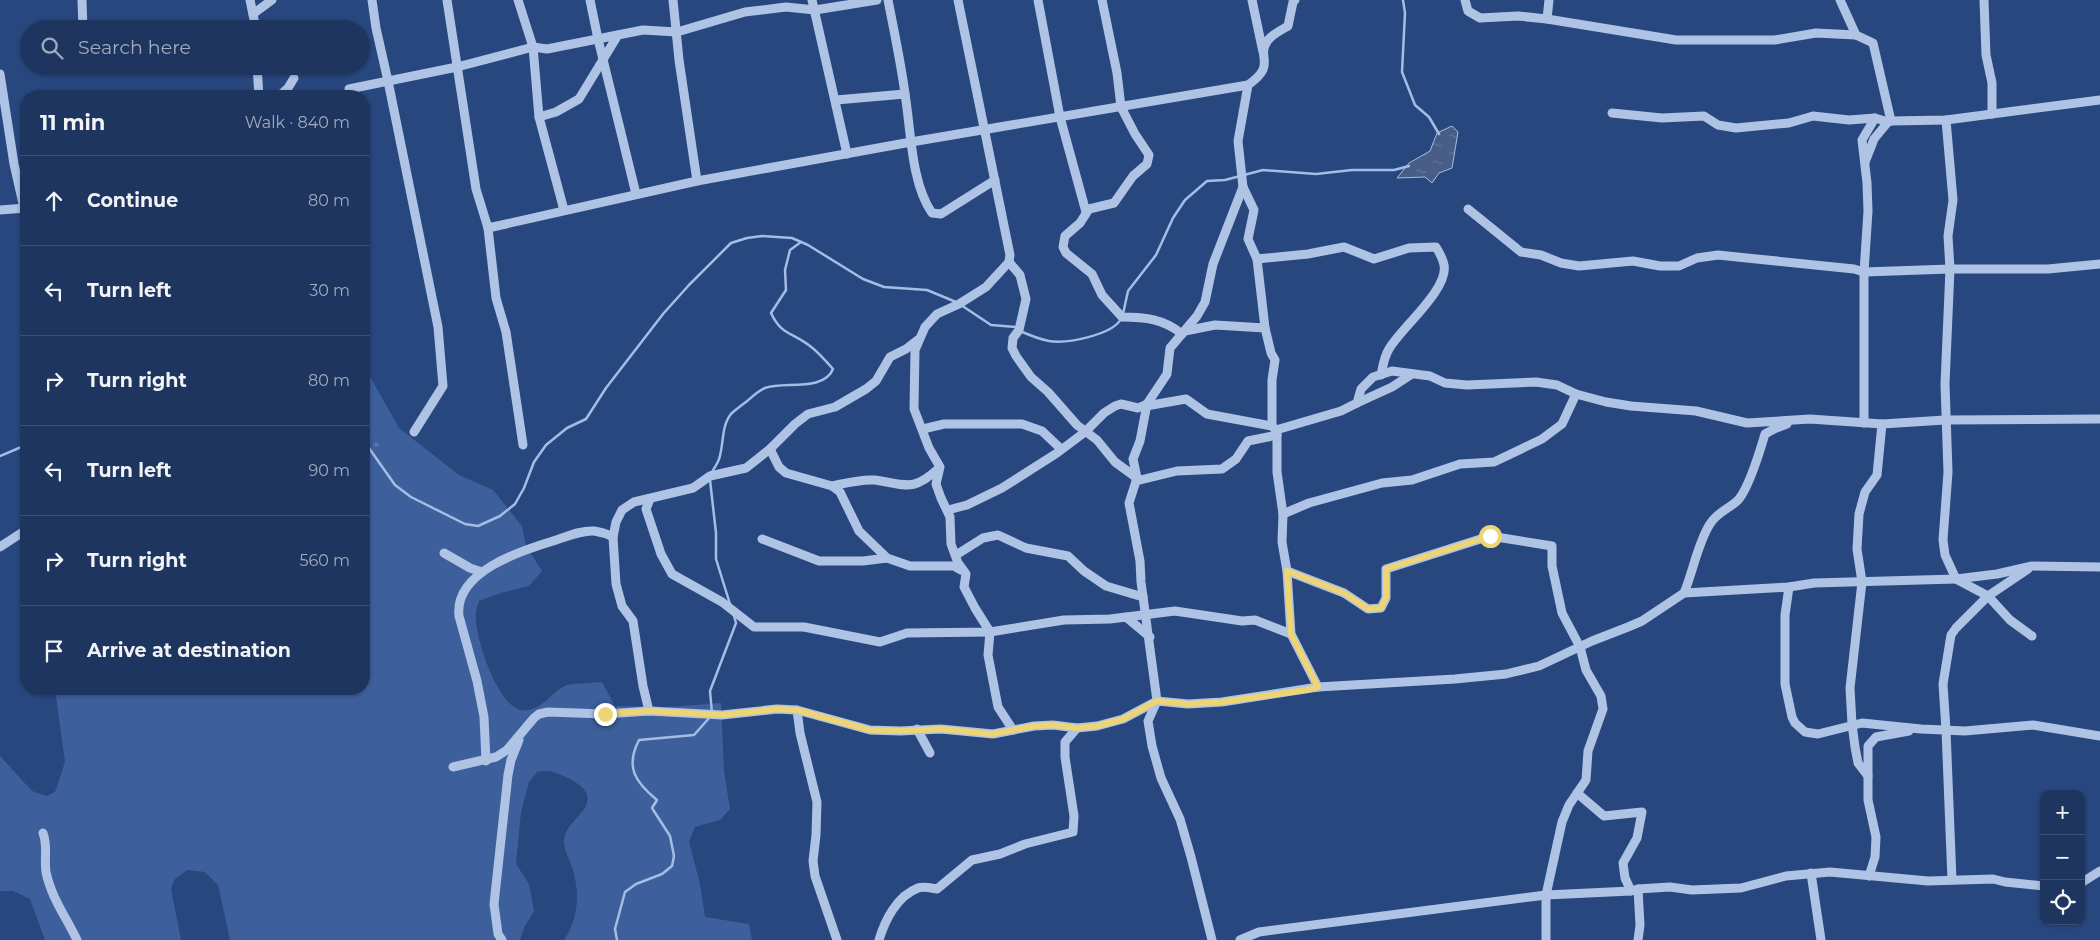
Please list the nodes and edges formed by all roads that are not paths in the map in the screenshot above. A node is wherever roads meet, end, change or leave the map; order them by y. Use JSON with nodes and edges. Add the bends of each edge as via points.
{"nodes":[{"id":1,"x":82,"y":0,"type":"edge"},
{"id":2,"x":250,"y":0,"type":"edge"},
{"id":3,"x":272,"y":0,"type":"edge"},
{"id":4,"x":372,"y":0,"type":"edge"},
{"id":5,"x":447,"y":0,"type":"edge"},
{"id":6,"x":518,"y":0,"type":"edge"},
{"id":7,"x":590,"y":0,"type":"edge"},
{"id":8,"x":673,"y":0,"type":"edge"},
{"id":9,"x":812,"y":0,"type":"edge"},
{"id":10,"x":876,"y":0,"type":"edge"},
{"id":11,"x":888,"y":0,"type":"edge"},
{"id":12,"x":958,"y":0,"type":"edge"},
{"id":13,"x":1038,"y":0,"type":"edge"},
{"id":14,"x":1102,"y":0,"type":"edge"},
{"id":15,"x":1252,"y":0,"type":"edge"},
{"id":16,"x":1295,"y":0,"type":"edge"},
{"id":17,"x":1465,"y":0,"type":"edge"},
{"id":18,"x":1549,"y":0,"type":"edge"},
{"id":19,"x":1840,"y":0,"type":"edge"},
{"id":20,"x":1984,"y":0,"type":"edge"},
{"id":21,"x":815,"y":10,"type":"junction"},
{"id":22,"x":253,"y":14,"type":"junction"},
{"id":23,"x":83,"y":20,"type":"edge"},
{"id":24,"x":254,"y":20,"type":"edge"},
{"id":25,"x":1547,"y":20,"type":"junction"},
{"id":26,"x":677,"y":32,"type":"junction"},
{"id":27,"x":618,"y":35,"type":"junction"},
{"id":28,"x":1856,"y":35,"type":"junction"},
{"id":29,"x":598,"y":38,"type":"junction"},
{"id":30,"x":534,"y":47,"type":"junction"},
{"id":31,"x":603,"y":59,"type":"junction"},
{"id":32,"x":1266,"y":65,"type":"junction"},
{"id":33,"x":457,"y":67,"type":"junction"},
{"id":34,"x":0,"y":74,"type":"edge"},
{"id":35,"x":258,"y":75,"type":"edge"},
{"id":36,"x":294,"y":78,"type":"dead end"},
{"id":37,"x":388,"y":81,"type":"junction"},
{"id":38,"x":1248,"y":85,"type":"junction"},
{"id":39,"x":349,"y":89,"type":"dead end"},
{"id":40,"x":259,"y":90,"type":"edge"},
{"id":41,"x":284,"y":90,"type":"edge"},
{"id":42,"x":905,"y":94,"type":"junction"},
{"id":43,"x":836,"y":100,"type":"junction"},
{"id":44,"x":2100,"y":100,"type":"edge"},
{"id":45,"x":1121,"y":107,"type":"junction"},
{"id":46,"x":1612,"y":113,"type":"dead end"},
{"id":47,"x":1992,"y":114,"type":"junction"},
{"id":48,"x":539,"y":117,"type":"junction"},
{"id":49,"x":1060,"y":117,"type":"junction"},
{"id":50,"x":1876,"y":118,"type":"junction"},
{"id":51,"x":1946,"y":120,"type":"junction"},
{"id":52,"x":1890,"y":122,"type":"junction"},
{"id":53,"x":985,"y":129,"type":"junction"},
{"id":54,"x":911,"y":142,"type":"junction"},
{"id":55,"x":847,"y":154,"type":"junction"},
{"id":56,"x":1864,"y":162,"type":"junction"},
{"id":57,"x":995,"y":180,"type":"junction"},
{"id":58,"x":698,"y":181,"type":"junction"},
{"id":59,"x":1243,"y":187,"type":"junction"},
{"id":60,"x":20,"y":188,"type":"edge"},
{"id":61,"x":636,"y":194,"type":"junction"},
{"id":62,"x":20,"y":208,"type":"edge"},
{"id":63,"x":1468,"y":209,"type":"dead end"},
{"id":64,"x":0,"y":210,"type":"edge"},
{"id":65,"x":564,"y":210,"type":"junction"},
{"id":66,"x":1086,"y":212,"type":"junction"},
{"id":67,"x":488,"y":228,"type":"junction"},
{"id":68,"x":1257,"y":259,"type":"junction"},
{"id":69,"x":1009,"y":262,"type":"junction"},
{"id":70,"x":2100,"y":264,"type":"edge"},
{"id":71,"x":1950,"y":268,"type":"junction"},
{"id":72,"x":1864,"y":272,"type":"junction"},
{"id":73,"x":1265,"y":328,"type":"junction"},
{"id":74,"x":1183,"y":332,"type":"junction"},
{"id":75,"x":922,"y":337,"type":"junction"},
{"id":76,"x":1412,"y":374,"type":"junction"},
{"id":77,"x":1381,"y":375,"type":"junction"},
{"id":78,"x":1576,"y":394,"type":"junction"},
{"id":79,"x":1357,"y":403,"type":"junction"},
{"id":80,"x":1147,"y":405,"type":"junction"},
{"id":81,"x":2100,"y":419,"type":"edge"},
{"id":82,"x":1946,"y":420,"type":"junction"},
{"id":83,"x":1797,"y":421,"type":"junction"},
{"id":84,"x":1864,"y":424,"type":"junction"},
{"id":85,"x":1882,"y":424,"type":"junction"},
{"id":86,"x":923,"y":429,"type":"junction"},
{"id":87,"x":1275,"y":431,"type":"junction"},
{"id":88,"x":414,"y":432,"type":"dead end"},
{"id":89,"x":1085,"y":432,"type":"junction"},
{"id":90,"x":523,"y":446,"type":"dead end"},
{"id":91,"x":770,"y":449,"type":"junction"},
{"id":92,"x":1062,"y":449,"type":"junction"},
{"id":93,"x":940,"y":467,"type":"junction"},
{"id":94,"x":1137,"y":480,"type":"junction"},
{"id":95,"x":832,"y":486,"type":"junction"},
{"id":96,"x":650,"y":499,"type":"junction"},
{"id":97,"x":948,"y":510,"type":"junction"},
{"id":98,"x":1283,"y":514,"type":"junction"},
{"id":99,"x":20,"y":534,"type":"edge"},
{"id":100,"x":613,"y":537,"type":"junction"},
{"id":101,"x":762,"y":539,"type":"dead end"},
{"id":102,"x":0,"y":547,"type":"edge"},
{"id":103,"x":444,"y":553,"type":"dead end"},
{"id":104,"x":956,"y":554,"type":"junction"},
{"id":105,"x":886,"y":558,"type":"junction"},
{"id":106,"x":2032,"y":566,"type":"junction"},
{"id":107,"x":2100,"y":567,"type":"edge"},
{"id":108,"x":1287,"y":571,"type":"junction"},
{"id":109,"x":482,"y":572,"type":"junction"},
{"id":110,"x":966,"y":574,"type":"junction"},
{"id":111,"x":1956,"y":578,"type":"junction"},
{"id":112,"x":1862,"y":582,"type":"junction"},
{"id":113,"x":1789,"y":587,"type":"junction"},
{"id":114,"x":1684,"y":593,"type":"junction"},
{"id":115,"x":1988,"y":596,"type":"junction"},
{"id":116,"x":1143,"y":597,"type":"junction"},
{"id":117,"x":1146,"y":614,"type":"junction"},
{"id":118,"x":1126,"y":617,"type":"junction"},
{"id":119,"x":990,"y":632,"type":"junction"},
{"id":120,"x":1291,"y":634,"type":"junction"},
{"id":121,"x":2032,"y":636,"type":"dead end"},
{"id":122,"x":1150,"y":638,"type":"junction"},
{"id":123,"x":1580,"y":647,"type":"junction"},
{"id":124,"x":1318,"y":687,"type":"junction"},
{"id":125,"x":1157,"y":701,"type":"junction"},
{"id":126,"x":797,"y":710,"type":"junction"},
{"id":127,"x":649,"y":711,"type":"junction"},
{"id":128,"x":1852,"y":724,"type":"junction"},
{"id":129,"x":1077,"y":728,"type":"junction"},
{"id":130,"x":917,"y":729,"type":"junction"},
{"id":131,"x":1921,"y":729,"type":"junction"},
{"id":132,"x":1013,"y":730,"type":"junction"},
{"id":133,"x":1946,"y":730,"type":"junction"},
{"id":134,"x":522,"y":734,"type":"junction"},
{"id":135,"x":2100,"y":736,"type":"edge"},
{"id":136,"x":930,"y":753,"type":"dead end"},
{"id":137,"x":486,"y":760,"type":"junction"},
{"id":138,"x":453,"y":768,"type":"dead end"},
{"id":139,"x":1868,"y":776,"type":"junction"},
{"id":140,"x":1577,"y":793,"type":"junction"},
{"id":141,"x":43,"y":833,"type":"dead end"},
{"id":142,"x":2100,"y":872,"type":"edge"},
{"id":143,"x":1811,"y":873,"type":"junction"},
{"id":144,"x":1870,"y":876,"type":"junction"},
{"id":145,"x":1952,"y":880,"type":"junction"},
{"id":146,"x":2085,"y":881,"type":"edge"},
{"id":147,"x":2040,"y":886,"type":"edge"},
{"id":148,"x":1634,"y":890,"type":"junction"},
{"id":149,"x":1546,"y":895,"type":"junction"},
{"id":150,"x":77,"y":940,"type":"edge"},
{"id":151,"x":502,"y":940,"type":"edge"},
{"id":152,"x":837,"y":940,"type":"edge"},
{"id":153,"x":879,"y":940,"type":"edge"},
{"id":154,"x":1212,"y":940,"type":"edge"},
{"id":155,"x":1240,"y":940,"type":"edge"},
{"id":156,"x":1546,"y":940,"type":"edge"},
{"id":157,"x":1638,"y":940,"type":"edge"},
{"id":158,"x":1821,"y":940,"type":"edge"}],
"edges":[{"from":1,"to":23,"type":"street"},
{"from":2,"to":22,"type":"street"},
{"from":3,"to":22,"type":"street"},
{"from":4,"to":37,"type":"street"},
{"from":5,"to":33,"type":"street"},
{"from":6,"to":30,"type":"street"},
{"from":7,"to":29,"type":"street"},
{"from":8,"to":26,"type":"street"},
{"from":9,"to":21,"type":"street"},
{"from":10,"to":21,"type":"street"},
{"from":11,"to":42,"type":"street"},
{"from":12,"to":53,"type":"street"},
{"from":13,"to":49,"type":"street"},
{"from":14,"to":45,"type":"street"},
{"from":15,"to":32,"type":"street"},
{"from":16,"to":32,"type":"street","via":[[1288,26],[1267,41],[1264,50]]},
{"from":17,"to":25,"type":"street","via":[[1468,11],[1480,18],[1518,16]]},
{"from":18,"to":25,"type":"street"},
{"from":19,"to":28,"type":"street"},
{"from":20,"to":47,"type":"street"},
{"from":21,"to":26,"type":"street","via":[[786,7],[745,12]]},
{"from":21,"to":43,"type":"street"},
{"from":22,"to":24,"type":"street"},
{"from":25,"to":28,"type":"street","via":[[1676,40],[1775,40],[1816,33]]},
{"from":26,"to":27,"type":"street","via":[[643,30]]},
{"from":26,"to":58,"type":"street"},
{"from":27,"to":29,"type":"street"},
{"from":27,"to":31,"type":"street"},
{"from":28,"to":52,"type":"street","via":[[1873,43]]},
{"from":29,"to":30,"type":"street","via":[[547,49]]},
{"from":29,"to":31,"type":"street"},
{"from":30,"to":33,"type":"street"},
{"from":30,"to":48,"type":"street"},
{"from":31,"to":48,"type":"street","via":[[579,99]]},
{"from":31,"to":61,"type":"street"},
{"from":32,"to":38,"type":"street","via":[[1260,77]]},
{"from":33,"to":37,"type":"street"},
{"from":33,"to":67,"type":"street","via":[[476,189]]},
{"from":34,"to":60,"type":"street"},
{"from":35,"to":40,"type":"street"},
{"from":36,"to":41,"type":"street"},
{"from":37,"to":39,"type":"street"},
{"from":37,"to":88,"type":"street","via":[[434,301],[443,386]]},
{"from":38,"to":45,"type":"street"},
{"from":38,"to":59,"type":"street","via":[[1238,141]]},
{"from":42,"to":43,"type":"street"},
{"from":42,"to":54,"type":"street"},
{"from":43,"to":55,"type":"street"},
{"from":44,"to":47,"type":"street"},
{"from":45,"to":49,"type":"street"},
{"from":45,"to":66,"type":"street","via":[[1149,155],[1149,161],[1114,202]]},
{"from":46,"to":50,"type":"street","via":[[1662,118],[1704,116],[1718,125],[1736,128],[1789,123],[1813,116],[1849,120]]},
{"from":47,"to":51,"type":"street"},
{"from":48,"to":65,"type":"street"},
{"from":49,"to":53,"type":"street"},
{"from":49,"to":66,"type":"street"},
{"from":50,"to":52,"type":"street"},
{"from":50,"to":56,"type":"street","via":[[1862,140]]},
{"from":51,"to":52,"type":"street"},
{"from":51,"to":71,"type":"street","via":[[1954,200],[1948,236]]},
{"from":52,"to":56,"type":"street","via":[[1874,139]]},
{"from":53,"to":54,"type":"street"},
{"from":53,"to":57,"type":"street"},
{"from":54,"to":55,"type":"street"},
{"from":54,"to":57,"type":"street","via":[[926,205],[932,213],[941,214]]},
{"from":55,"to":58,"type":"street"},
{"from":56,"to":72,"type":"street","via":[[1868,211]]},
{"from":57,"to":69,"type":"street"},
{"from":58,"to":61,"type":"street"},
{"from":59,"to":68,"type":"street","via":[[1254,210],[1248,239]]},
{"from":59,"to":74,"type":"street","via":[[1213,264],[1205,302]]},
{"from":61,"to":65,"type":"street"},
{"from":62,"to":64,"type":"street"},
{"from":63,"to":72,"type":"street","via":[[1521,252],[1579,266],[1633,261],[1679,266],[1718,254]]},
{"from":65,"to":67,"type":"street"},
{"from":66,"to":74,"type":"street","via":[[1080,223],[1064,236],[1066,253],[1092,274],[1102,295],[1122,317],[1142,317],[1168,323]]},
{"from":67,"to":90,"type":"street","via":[[496,298],[506,332]]},
{"from":68,"to":73,"type":"street"},
{"from":68,"to":77,"type":"street","via":[[1344,247],[1374,259],[1409,248],[1436,247],[1444,266],[1441,282],[1390,347]]},
{"from":69,"to":75,"type":"street","via":[[986,287],[937,314]]},
{"from":69,"to":89,"type":"street","via":[[1020,274],[1026,299],[1020,330],[1013,338],[1012,348],[1030,377]]},
{"from":70,"to":71,"type":"street","via":[[2048,269]]},
{"from":71,"to":72,"type":"street"},
{"from":71,"to":82,"type":"street"},
{"from":72,"to":84,"type":"street"},
{"from":73,"to":74,"type":"street","via":[[1214,326]]},
{"from":73,"to":87,"type":"street","via":[[1275,360],[1272,380]]},
{"from":74,"to":80,"type":"street","via":[[1170,348],[1164,381]]},
{"from":75,"to":86,"type":"street","via":[[915,350],[913,403]]},
{"from":75,"to":91,"type":"street","via":[[890,357],[876,381],[866,389],[835,407],[808,414]]},
{"from":76,"to":77,"type":"street","via":[[1392,371]]},
{"from":76,"to":78,"type":"street","via":[[1430,376],[1445,384],[1536,382],[1557,385]]},
{"from":76,"to":79,"type":"street"},
{"from":77,"to":79,"type":"street","via":[[1373,377],[1361,389]]},
{"from":78,"to":83,"type":"street","via":[[1631,406],[1696,411],[1747,423]]},
{"from":78,"to":98,"type":"street","via":[[1562,424],[1542,439],[1494,462],[1460,464],[1412,480],[1382,484],[1308,503]]},
{"from":79,"to":87,"type":"street"},
{"from":80,"to":87,"type":"street","via":[[1186,399],[1207,414]]},
{"from":80,"to":89,"type":"street","via":[[1138,408],[1121,404],[1115,406]]},
{"from":80,"to":94,"type":"street","via":[[1133,459]]},
{"from":81,"to":82,"type":"street"},
{"from":82,"to":85,"type":"street"},
{"from":82,"to":111,"type":"street","via":[[1948,472],[1943,540],[1945,555]]},
{"from":83,"to":84,"type":"street","via":[[1827,419]]},
{"from":83,"to":114,"type":"street","via":[[1765,434],[1758,460],[1739,499],[1710,522]]},
{"from":84,"to":85,"type":"street"},
{"from":85,"to":112,"type":"street","via":[[1876,475],[1865,492],[1859,514],[1857,549]]},
{"from":86,"to":92,"type":"street","via":[[944,424],[1022,424],[1042,431]]},
{"from":86,"to":93,"type":"street"},
{"from":87,"to":94,"type":"street","via":[[1248,441],[1236,459],[1222,469],[1177,471]]},
{"from":87,"to":98,"type":"street"},
{"from":89,"to":92,"type":"street"},
{"from":89,"to":94,"type":"street"},
{"from":91,"to":95,"type":"street","via":[[779,468]]},
{"from":91,"to":96,"type":"street","via":[[746,468],[710,476],[693,488]]},
{"from":92,"to":97,"type":"street","via":[[1002,488],[967,505]]},
{"from":93,"to":95,"type":"street","via":[[926,480],[914,485],[858,480]]},
{"from":93,"to":97,"type":"street","via":[[936,484]]},
{"from":94,"to":116,"type":"street","via":[[1129,503]]},
{"from":95,"to":105,"type":"street","via":[[845,500],[859,531]]},
{"from":96,"to":100,"type":"street","via":[[634,502],[622,510]]},
{"from":96,"to":119,"type":"street","via":[[646,509],[661,554],[672,574],[722,602],[754,627],[804,627],[880,642],[907,634]]},
{"from":97,"to":104,"type":"street","via":[[951,544]]},
{"from":98,"to":108,"type":"street","via":[[1282,542]]},
{"from":99,"to":102,"type":"street"},
{"from":100,"to":109,"type":"street","via":[[595,531],[575,534],[510,556]]},
{"from":100,"to":127,"type":"street","via":[[616,584],[622,606],[633,621]]},
{"from":101,"to":105,"type":"street","via":[[819,561]]},
{"from":103,"to":109,"type":"street"},
{"from":104,"to":110,"type":"street"},
{"from":104,"to":116,"type":"street","via":[[982,538],[998,535],[1026,548],[1068,556],[1106,586]]},
{"from":105,"to":110,"type":"street","via":[[910,566],[954,566]]},
{"from":106,"to":107,"type":"street"},
{"from":106,"to":111,"type":"street"},
{"from":106,"to":115,"type":"street"},
{"from":108,"to":120,"type":"street"},
{"from":108,"to":123,"type":"street","via":[[1344,593],[1368,609],[1381,608],[1386,598],[1386,569],[1490,536],[1552,546],[1552,566],[1562,613]]},
{"from":109,"to":137,"type":"street","via":[[461,595],[458,606],[478,680]]},
{"from":110,"to":119,"type":"street","via":[[964,586]]},
{"from":111,"to":112,"type":"street"},
{"from":111,"to":115,"type":"street"},
{"from":112,"to":113,"type":"street","via":[[1814,582]]},
{"from":112,"to":128,"type":"street","via":[[1850,688]]},
{"from":113,"to":114,"type":"street"},
{"from":113,"to":128,"type":"street","via":[[1785,615],[1785,684],[1795,723],[1805,732],[1818,734]]},
{"from":114,"to":123,"type":"street","via":[[1642,621]]},
{"from":115,"to":121,"type":"street","via":[[2010,620]]},
{"from":115,"to":133,"type":"street","via":[[1951,635],[1942,684]]},
{"from":116,"to":117,"type":"street"},
{"from":117,"to":118,"type":"street"},
{"from":117,"to":120,"type":"street","via":[[1176,611],[1230,620],[1255,620]]},
{"from":117,"to":122,"type":"street"},
{"from":118,"to":119,"type":"street","via":[[1064,620]]},
{"from":118,"to":122,"type":"street"},
{"from":119,"to":132,"type":"street","via":[[988,655],[998,707]]},
{"from":120,"to":124,"type":"street"},
{"from":122,"to":125,"type":"street"},
{"from":123,"to":124,"type":"street","via":[[1539,666],[1506,674]]},
{"from":123,"to":140,"type":"street","via":[[1586,670],[1601,696],[1603,709],[1588,751],[1586,780]]},
{"from":124,"to":125,"type":"street","via":[[1222,702],[1188,704]]},
{"from":125,"to":129,"type":"street","via":[[1123,719]]},
{"from":125,"to":154,"type":"street","via":[[1148,721],[1152,746],[1161,778],[1180,819]]},
{"from":126,"to":127,"type":"street","via":[[722,715]]},
{"from":126,"to":130,"type":"street","via":[[870,730]]},
{"from":126,"to":152,"type":"street","via":[[818,802],[813,861],[815,876]]},
{"from":127,"to":134,"type":"street","via":[[605,714],[548,712],[534,718]]},
{"from":128,"to":131,"type":"street"},
{"from":128,"to":139,"type":"street","via":[[1858,763]]},
{"from":129,"to":132,"type":"street","via":[[1054,725]]},
{"from":129,"to":153,"type":"street","via":[[1066,742],[1065,757],[1074,816],[1073,832],[972,860],[937,889],[919,887],[903,897],[885,922]]},
{"from":130,"to":132,"type":"street","via":[[992,734]]},
{"from":130,"to":136,"type":"street"},
{"from":131,"to":133,"type":"street"},
{"from":131,"to":139,"type":"street","via":[[1876,737],[1868,746]]},
{"from":133,"to":135,"type":"street","via":[[2033,725]]},
{"from":133,"to":145,"type":"street"},
{"from":134,"to":137,"type":"street","via":[[507,750]]},
{"from":134,"to":151,"type":"street","via":[[508,775],[494,904],[498,934]]},
{"from":137,"to":138,"type":"street"},
{"from":139,"to":144,"type":"street","via":[[1868,800],[1876,837]]},
{"from":140,"to":148,"type":"street","via":[[1604,816],[1642,812],[1637,838],[1623,864],[1625,878]]},
{"from":140,"to":149,"type":"street","via":[[1562,822]]},
{"from":141,"to":150,"type":"street","via":[[47,843],[45,858],[49,883]]},
{"from":142,"to":146,"type":"street"},
{"from":143,"to":144,"type":"street"},
{"from":143,"to":148,"type":"street","via":[[1741,888]]},
{"from":143,"to":158,"type":"street"},
{"from":144,"to":145,"type":"street"},
{"from":145,"to":147,"type":"street","via":[[1993,879]]},
{"from":148,"to":149,"type":"street"},
{"from":148,"to":157,"type":"street","via":[[1640,925]]},
{"from":149,"to":155,"type":"street","via":[[1258,932]]},
{"from":149,"to":156,"type":"street"}]}
